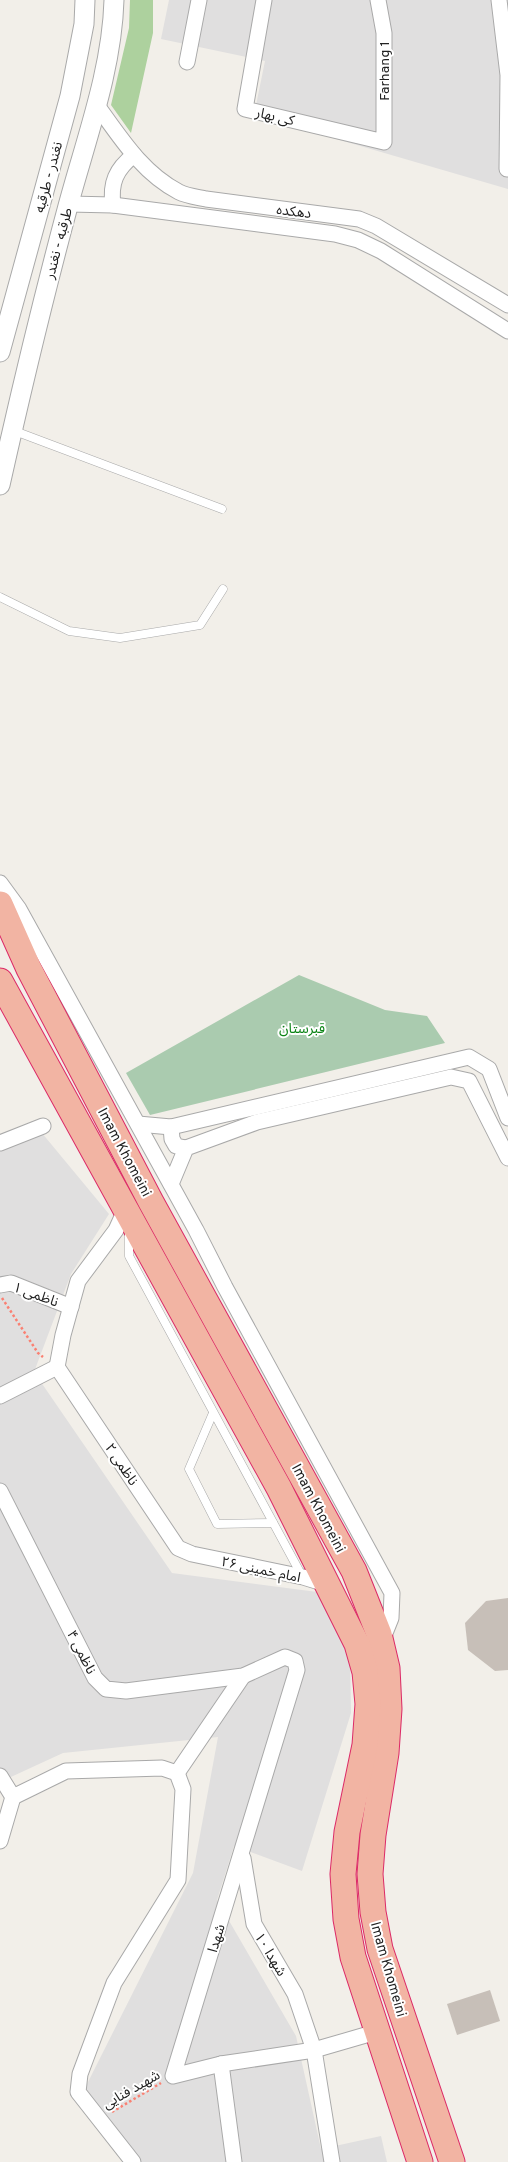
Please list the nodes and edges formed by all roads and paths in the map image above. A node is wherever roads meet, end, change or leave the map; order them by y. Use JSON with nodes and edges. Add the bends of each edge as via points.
{"nodes":[{"id":1,"x":85,"y":0,"type":"edge"},
{"id":2,"x":114,"y":0,"type":"edge"},
{"id":3,"x":199,"y":0,"type":"edge"},
{"id":4,"x":264,"y":0,"type":"edge"},
{"id":5,"x":378,"y":0,"type":"edge"},
{"id":6,"x":499,"y":0,"type":"edge"},
{"id":7,"x":187,"y":62,"type":"dead end"},
{"id":8,"x":96,"y":104,"type":"junction"},
{"id":9,"x":384,"y":142,"type":"joint"},
{"id":10,"x":134,"y":155,"type":"junction"},
{"id":11,"x":507,"y":169,"type":"edge"},
{"id":12,"x":68,"y":204,"type":"junction"},
{"id":13,"x":114,"y":205,"type":"junction"},
{"id":14,"x":508,"y":305,"type":"edge"},
{"id":15,"x":508,"y":331,"type":"edge"},
{"id":16,"x":0,"y":352,"type":"edge"},
{"id":17,"x":12,"y":430,"type":"junction"},
{"id":18,"x":0,"y":485,"type":"edge"},
{"id":19,"x":222,"y":509,"type":"dead end"},
{"id":20,"x":223,"y":589,"type":"dead end"},
{"id":21,"x":0,"y":597,"type":"edge"},
{"id":22,"x":0,"y":883,"type":"edge"},
{"id":23,"x":0,"y":904,"type":"edge"},
{"id":24,"x":0,"y":981,"type":"edge"},
{"id":25,"x":478,"y":1062,"type":"junction"},
{"id":26,"x":469,"y":1081,"type":"junction"},
{"id":27,"x":508,"y":1118,"type":"edge"},
{"id":28,"x":138,"y":1124,"type":"junction"},
{"id":29,"x":43,"y":1126,"type":"dead end"},
{"id":30,"x":171,"y":1127,"type":"junction"},
{"id":31,"x":0,"y":1143,"type":"edge"},
{"id":32,"x":186,"y":1148,"type":"junction"},
{"id":33,"x":508,"y":1158,"type":"edge"},
{"id":34,"x":171,"y":1184,"type":"junction"},
{"id":35,"x":128,"y":1211,"type":"junction"},
{"id":36,"x":1,"y":1290,"type":"edge"},
{"id":37,"x":214,"y":1292,"type":"junction"},
{"id":38,"x":71,"y":1307,"type":"junction"},
{"id":39,"x":57,"y":1367,"type":"junction"},
{"id":40,"x":0,"y":1396,"type":"edge"},
{"id":41,"x":214,"y":1413,"type":"junction"},
{"id":42,"x":0,"y":1491,"type":"edge"},
{"id":43,"x":273,"y":1523,"type":"junction"},
{"id":44,"x":192,"y":1554,"type":"joint"},
{"id":45,"x":303,"y":1577,"type":"junction"},
{"id":46,"x":329,"y":1586,"type":"junction"},
{"id":47,"x":295,"y":1661,"type":"joint"},
{"id":48,"x":243,"y":1676,"type":"junction"},
{"id":49,"x":177,"y":1773,"type":"junction"},
{"id":50,"x":0,"y":1776,"type":"edge"},
{"id":51,"x":13,"y":1797,"type":"junction"},
{"id":52,"x":0,"y":1841,"type":"edge"},
{"id":53,"x":242,"y":1854,"type":"junction"},
{"id":54,"x":376,"y":2032,"type":"junction"},
{"id":55,"x":314,"y":2050,"type":"junction"},
{"id":56,"x":221,"y":2064,"type":"junction"},
{"id":57,"x":173,"y":2076,"type":"junction"},
{"id":58,"x":100,"y":2118,"type":"junction"},
{"id":59,"x":133,"y":2162,"type":"edge"},
{"id":60,"x":234,"y":2162,"type":"edge"},
{"id":61,"x":332,"y":2162,"type":"edge"},
{"id":62,"x":420,"y":2162,"type":"edge"},
{"id":63,"x":452,"y":2162,"type":"edge"}],
"edges":[{"from":1,"to":16,"type":"street","name":"نغندر - طرقبه","via":[[84,24],[70,96]]},
{"from":2,"to":8,"type":"street","name":"طرقبه - نغندر","via":[[114,27]]},
{"from":3,"to":7,"type":"street"},
{"from":4,"to":9,"type":"street","name":"کی بهار","via":[[245,109]]},
{"from":5,"to":9,"type":"street","name":"Farhang 1","via":[[384,32]]},
{"from":6,"to":11,"type":"street","via":[[508,75]]},
{"from":8,"to":10,"type":"street","name":"دهکده"},
{"from":8,"to":12,"type":"street","name":"طرقبه - نغندر"},
{"from":10,"to":13,"type":"street","via":[[122,164],[115,176],[111,191]]},
{"from":10,"to":14,"type":"street","name":"دهکده","via":[[158,179],[181,194],[358,219],[376,226]]},
{"from":12,"to":13,"type":"street","name":"دهکده"},
{"from":12,"to":17,"type":"street","name":"طرقبه - نغندر"},
{"from":13,"to":15,"type":"street","name":"دهکده","via":[[335,234],[358,240],[381,251]]},
{"from":17,"to":18,"type":"street","name":"طرقبه - نغندر"},
{"from":17,"to":19,"type":"lane"},
{"from":20,"to":21,"type":"lane","via":[[200,625],[120,638],[69,630]]},
{"from":22,"to":28,"type":"street","via":[[19,910]]},
{"from":23,"to":37,"type":"highway","name":"Imam Khomeini","via":[[28,969],[151,1202]]},
{"from":24,"to":35,"type":"highway","name":"Imam Khomeini"},
{"from":25,"to":26,"type":"street"},
{"from":25,"to":27,"type":"street","via":[[490,1069]]},
{"from":25,"to":30,"type":"street","via":[[469,1057]]},
{"from":26,"to":32,"type":"street","via":[[451,1077],[257,1122]]},
{"from":26,"to":33,"type":"street"},
{"from":28,"to":30,"type":"street"},
{"from":28,"to":34,"type":"street"},
{"from":29,"to":31,"type":"street"},
{"from":30,"to":32,"type":"street","via":[[176,1146]]},
{"from":32,"to":34,"type":"street"},
{"from":34,"to":37,"type":"street"},
{"from":35,"to":38,"type":"street","via":[[78,1280]]},
{"from":35,"to":41,"type":"lane","via":[[129,1256]]},
{"from":35,"to":46,"type":"highway","name":"Imam Khomeini"},
{"from":36,"to":38,"type":"street","name":"ناظمی ۱","via":[[11,1283]]},
{"from":36,"to":39,"type":"path","via":[[2,1301],[38,1353]]},
{"from":37,"to":63,"type":"highway","name":"Imam Khomeini","via":[[354,1571],[381,1644],[387,1668],[388,1709],[386,1753],[373,1835],[372,1912],[380,1949]]},
{"from":38,"to":39,"type":"street"},
{"from":39,"to":40,"type":"street"},
{"from":39,"to":44,"type":"street","name":"ناظمی ۲","via":[[178,1548]]},
{"from":41,"to":43,"type":"lane"},
{"from":41,"to":43,"type":"lane","via":[[190,1469],[217,1524]]},
{"from":42,"to":48,"type":"street","name":"ناظمی ۴","via":[[95,1678],[106,1689],[126,1691]]},
{"from":43,"to":45,"type":"lane"},
{"from":44,"to":45,"type":"street","name":"امام خمینی ۲۶"},
{"from":45,"to":46,"type":"street","name":"امام خمینی ۲۶"},
{"from":46,"to":54,"type":"highway","name":"Imam Khomeini","via":[[357,1644],[366,1680],[368,1704],[364,1745],[347,1832],[343,1874],[353,1958]]},
{"from":47,"to":48,"type":"street","name":"ناظمی ۴","via":[[285,1657]]},
{"from":47,"to":53,"type":"street","name":"شهدا","via":[[297,1670]]},
{"from":48,"to":49,"type":"street"},
{"from":49,"to":51,"type":"street","via":[[162,1768],[66,1771]]},
{"from":49,"to":58,"type":"street","via":[[183,1789],[178,1880],[114,1983],[80,2074],[78,2092]]},
{"from":50,"to":51,"type":"street"},
{"from":51,"to":52,"type":"street"},
{"from":53,"to":55,"type":"street","name":"شهدا ۱۰","via":[[254,1924],[295,1994]]},
{"from":53,"to":57,"type":"street","name":"شهدا"},
{"from":54,"to":55,"type":"street"},
{"from":54,"to":62,"type":"highway","name":"Imam Khomeini"},
{"from":55,"to":56,"type":"street"},
{"from":55,"to":61,"type":"street","name":"شهدا ۱۰"},
{"from":56,"to":57,"type":"street"},
{"from":56,"to":60,"type":"street"},
{"from":57,"to":58,"type":"path","name":"شهید فنایی"},
{"from":58,"to":59,"type":"street"}]}
